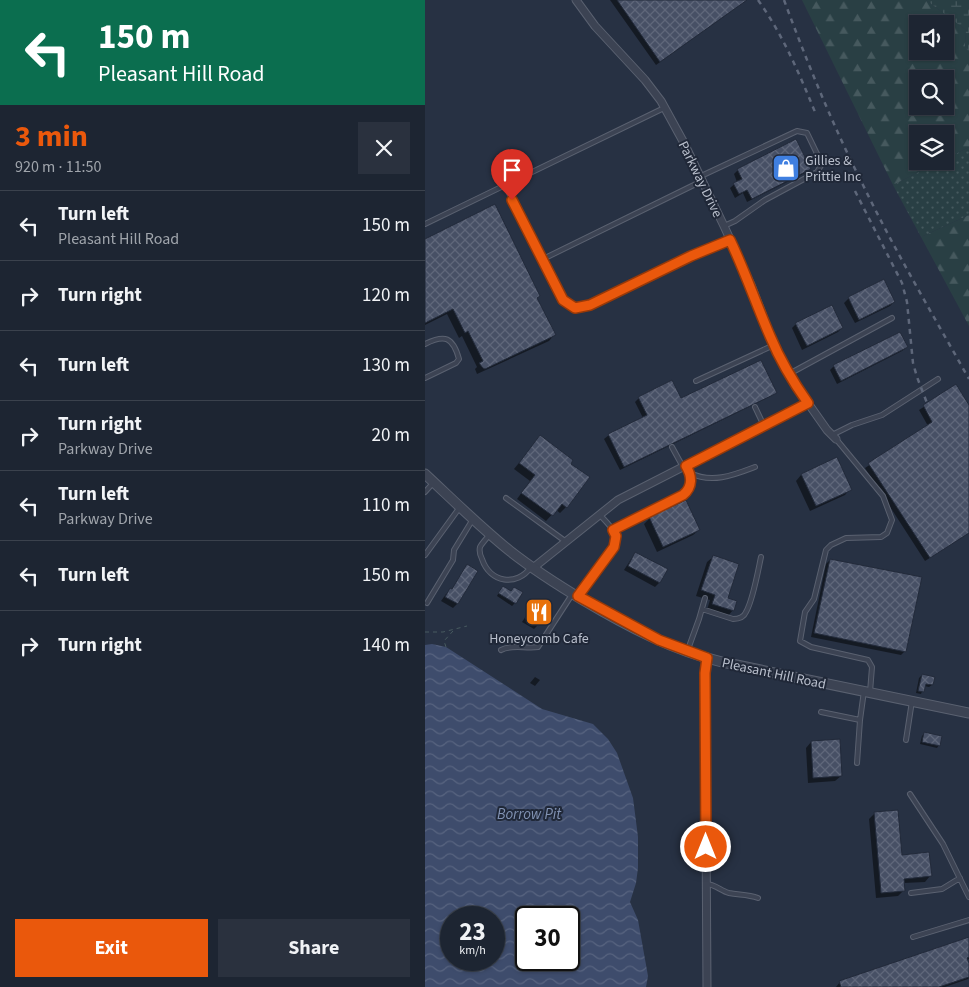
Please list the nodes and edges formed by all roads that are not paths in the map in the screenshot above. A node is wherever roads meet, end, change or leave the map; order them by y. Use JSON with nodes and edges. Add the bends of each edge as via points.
{"nodes":[{"id":1,"x":575,"y":0,"type":"edge"},
{"id":2,"x":664,"y":108,"type":"junction"},
{"id":3,"x":701,"y":179,"type":"junction"},
{"id":4,"x":505,"y":185,"type":"junction"},
{"id":5,"x":425,"y":224,"type":"edge"},
{"id":6,"x":724,"y":226,"type":"junction"},
{"id":7,"x":730,"y":240,"type":"junction"},
{"id":8,"x":541,"y":260,"type":"junction"},
{"id":9,"x":893,"y":318,"type":"dead end"},
{"id":10,"x":425,"y":344,"type":"edge"},
{"id":11,"x":773,"y":345,"type":"junction"},
{"id":12,"x":789,"y":374,"type":"junction"},
{"id":13,"x":425,"y":378,"type":"edge"},
{"id":14,"x":938,"y":380,"type":"dead end"},
{"id":15,"x":696,"y":381,"type":"dead end"},
{"id":16,"x":808,"y":403,"type":"junction"},
{"id":17,"x":755,"y":407,"type":"dead end"},
{"id":18,"x":764,"y":426,"type":"junction"},
{"id":19,"x":834,"y":437,"type":"junction"},
{"id":20,"x":672,"y":447,"type":"dead end"},
{"id":21,"x":684,"y":466,"type":"junction"},
{"id":22,"x":755,"y":467,"type":"dead end"},
{"id":23,"x":690,"y":473,"type":"junction"},
{"id":24,"x":425,"y":474,"type":"edge"},
{"id":25,"x":434,"y":482,"type":"junction"},
{"id":26,"x":425,"y":492,"type":"edge"},
{"id":27,"x":506,"y":498,"type":"dead end"},
{"id":28,"x":461,"y":507,"type":"junction"},
{"id":29,"x":599,"y":514,"type":"junction"},
{"id":30,"x":473,"y":519,"type":"junction"},
{"id":31,"x":613,"y":530,"type":"junction"},
{"id":32,"x":490,"y":534,"type":"junction"},
{"id":33,"x":565,"y":541,"type":"junction"},
{"id":34,"x":425,"y":555,"type":"edge"},
{"id":35,"x":761,"y":557,"type":"dead end"},
{"id":36,"x":532,"y":568,"type":"junction"},
{"id":37,"x":575,"y":595,"type":"junction"},
{"id":38,"x":705,"y":598,"type":"dead end"},
{"id":39,"x":427,"y":603,"type":"dead end"},
{"id":40,"x":702,"y":608,"type":"junction"},
{"id":41,"x":501,"y":650,"type":"dead end"},
{"id":42,"x":687,"y":652,"type":"junction"},
{"id":43,"x":707,"y":658,"type":"junction"},
{"id":44,"x":867,"y":692,"type":"junction"},
{"id":45,"x":912,"y":701,"type":"junction"},
{"id":46,"x":821,"y":712,"type":"dead end"},
{"id":47,"x":969,"y":713,"type":"edge"},
{"id":48,"x":860,"y":720,"type":"junction"},
{"id":49,"x":905,"y":740,"type":"dead end"},
{"id":50,"x":857,"y":764,"type":"dead end"},
{"id":51,"x":910,"y":794,"type":"dead end"},
{"id":52,"x":960,"y":878,"type":"junction"},
{"id":53,"x":706,"y":884,"type":"junction"},
{"id":54,"x":911,"y":893,"type":"dead end"},
{"id":55,"x":969,"y":897,"type":"edge"},
{"id":56,"x":758,"y":898,"type":"dead end"},
{"id":57,"x":969,"y":920,"type":"edge"},
{"id":58,"x":913,"y":938,"type":"dead end"},
{"id":59,"x":707,"y":987,"type":"edge"}],
"edges":[{"from":1,"to":2,"type":"street","name":"Parkway Drive","via":[[652,89]]},
{"from":2,"to":3,"type":"street","name":"Parkway Drive"},
{"from":2,"to":4,"type":"lane"},
{"from":3,"to":6,"type":"street","name":"Parkway Drive"},
{"from":3,"to":6,"type":"lane","via":[[797,131],[807,133],[822,164],[817,172]]},
{"from":3,"to":8,"type":"lane"},
{"from":4,"to":5,"type":"lane"},
{"from":4,"to":8,"type":"lane"},
{"from":6,"to":7,"type":"street","name":"Parkway Drive"},
{"from":7,"to":8,"type":"lane","via":[[582,308],[575,308],[563,300]]},
{"from":7,"to":11,"type":"street","name":"Parkway Drive"},
{"from":9,"to":12,"type":"lane"},
{"from":10,"to":13,"type":"lane","via":[[446,338],[456,349],[459,359]]},
{"from":11,"to":12,"type":"street","name":"Parkway Drive"},
{"from":11,"to":15,"type":"lane"},
{"from":12,"to":16,"type":"street","name":"Parkway Drive"},
{"from":14,"to":19,"type":"lane","via":[[882,415],[852,425]]},
{"from":16,"to":18,"type":"street"},
{"from":16,"to":19,"type":"street","name":"Parkway Drive"},
{"from":17,"to":18,"type":"lane"},
{"from":18,"to":21,"type":"street"},
{"from":19,"to":44,"type":"lane","via":[[883,496],[892,520],[881,537],[846,538],[831,545],[825,554],[814,599],[805,612],[799,637],[806,646],[868,660],[873,667]]},
{"from":20,"to":21,"type":"lane"},
{"from":21,"to":23,"type":"lane"},
{"from":21,"to":29,"type":"street","via":[[618,500]]},
{"from":22,"to":23,"type":"lane","via":[[714,479]]},
{"from":23,"to":31,"type":"lane","via":[[688,491],[683,495]]},
{"from":24,"to":25,"type":"street","name":"Pleasant Hill Road"},
{"from":25,"to":26,"type":"lane"},
{"from":25,"to":28,"type":"street","name":"Pleasant Hill Road"},
{"from":27,"to":33,"type":"lane"},
{"from":28,"to":30,"type":"street","name":"Pleasant Hill Road"},
{"from":28,"to":34,"type":"lane"},
{"from":29,"to":31,"type":"lane"},
{"from":29,"to":33,"type":"street"},
{"from":30,"to":32,"type":"street","name":"Pleasant Hill Road"},
{"from":30,"to":39,"type":"lane"},
{"from":31,"to":37,"type":"lane","via":[[616,536],[614,547]]},
{"from":32,"to":36,"type":"street","name":"Pleasant Hill Road"},
{"from":32,"to":36,"type":"lane","via":[[480,550],[490,573],[503,579],[517,578]]},
{"from":33,"to":36,"type":"street"},
{"from":35,"to":40,"type":"lane","via":[[743,616],[733,619]]},
{"from":36,"to":37,"type":"street","name":"Pleasant Hill Road"},
{"from":37,"to":41,"type":"lane","via":[[538,647]]},
{"from":37,"to":42,"type":"street","name":"Pleasant Hill Road"},
{"from":38,"to":40,"type":"lane"},
{"from":40,"to":42,"type":"lane"},
{"from":42,"to":43,"type":"street","name":"Pleasant Hill Road"},
{"from":43,"to":44,"type":"street","name":"Pleasant Hill Road"},
{"from":43,"to":53,"type":"street"},
{"from":44,"to":45,"type":"street","name":"Pleasant Hill Road"},
{"from":44,"to":48,"type":"lane"},
{"from":45,"to":47,"type":"street","name":"Pleasant Hill Road"},
{"from":45,"to":49,"type":"lane"},
{"from":46,"to":48,"type":"lane"},
{"from":48,"to":50,"type":"lane"},
{"from":51,"to":52,"type":"lane","via":[[943,844]]},
{"from":52,"to":54,"type":"lane","via":[[942,889]]},
{"from":52,"to":55,"type":"lane"},
{"from":53,"to":56,"type":"lane","via":[[728,893]]},
{"from":53,"to":59,"type":"street"},
{"from":57,"to":58,"type":"lane"}]}
